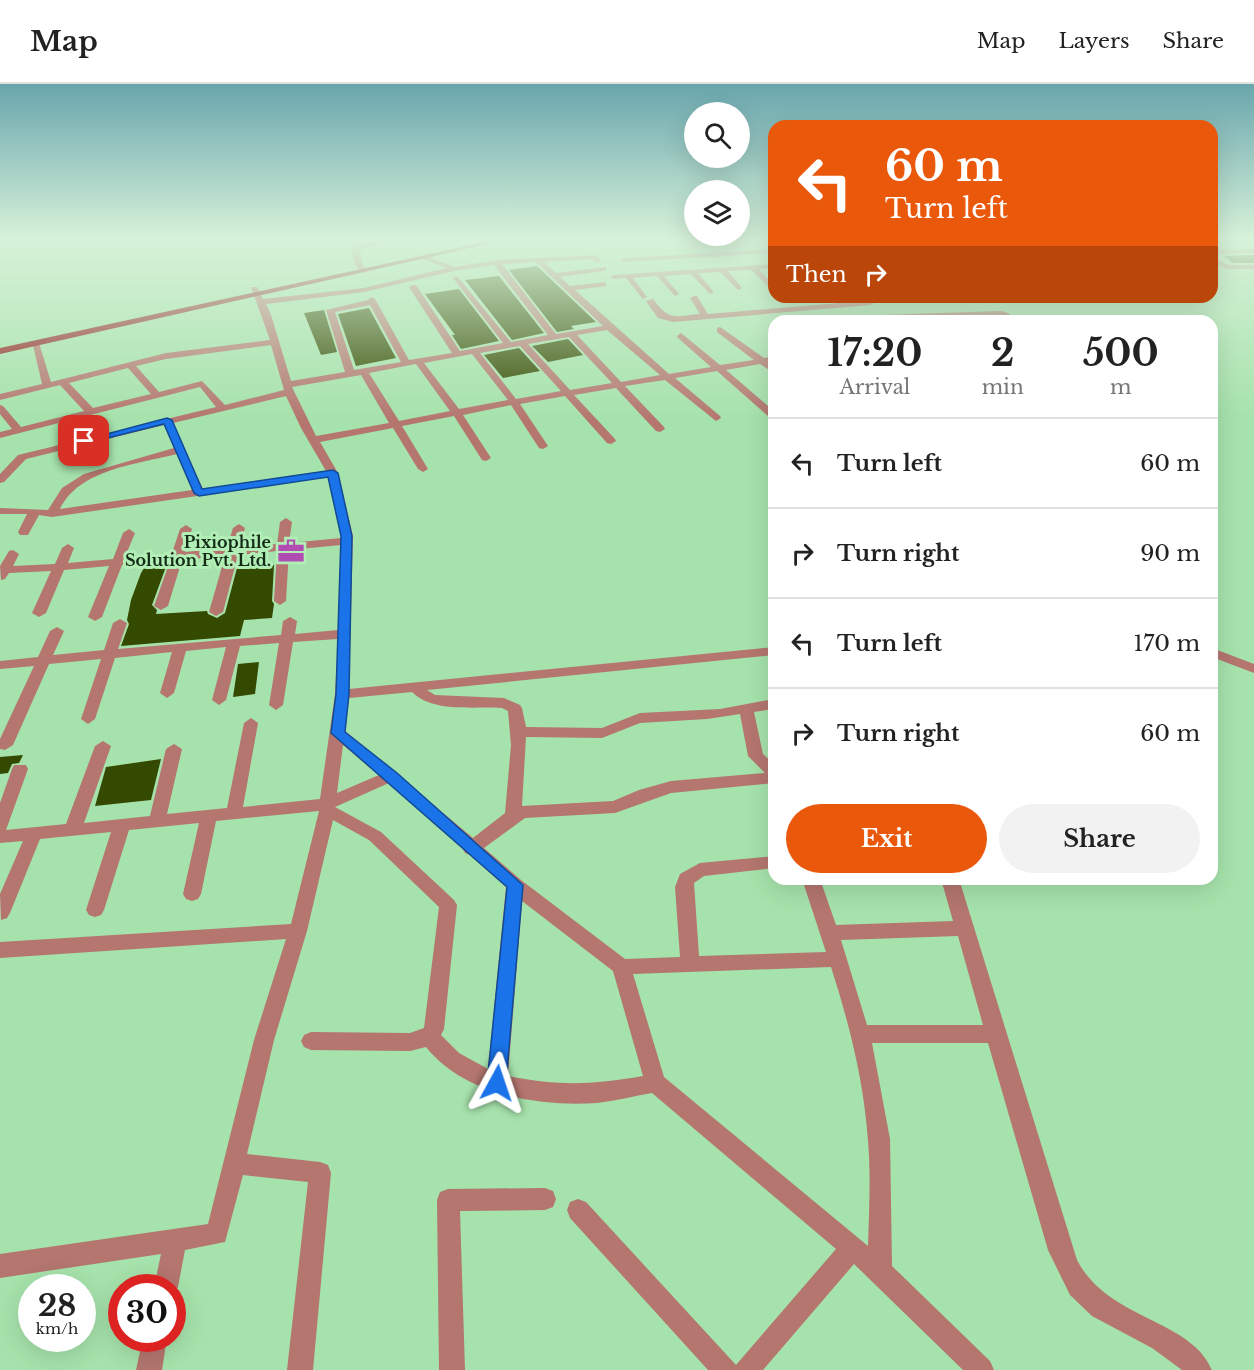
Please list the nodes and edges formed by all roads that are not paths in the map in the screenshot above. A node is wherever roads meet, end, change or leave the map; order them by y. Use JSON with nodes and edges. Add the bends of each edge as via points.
{"nodes":[{"id":1,"x":230,"y":300,"type":"edge"},
{"id":2,"x":234,"y":300,"type":"edge"},
{"id":3,"x":260,"y":300,"type":"edge"},
{"id":4,"x":372,"y":300,"type":"edge"},
{"id":5,"x":372,"y":300,"type":"edge"},
{"id":6,"x":422,"y":300,"type":"edge"},
{"id":7,"x":475,"y":300,"type":"edge"},
{"id":8,"x":525,"y":300,"type":"edge"},
{"id":9,"x":580,"y":300,"type":"edge"},
{"id":10,"x":648,"y":300,"type":"edge"},
{"id":11,"x":695,"y":300,"type":"edge"},
{"id":12,"x":742,"y":303,"type":"dead end"},
{"id":13,"x":848,"y":303,"type":"edge"},
{"id":14,"x":869,"y":303,"type":"edge"},
{"id":15,"x":836,"y":305,"type":"joint"},
{"id":16,"x":748,"y":313,"type":"junction"},
{"id":17,"x":879,"y":315,"type":"edge"},
{"id":18,"x":706,"y":317,"type":"junction"},
{"id":19,"x":609,"y":327,"type":"junction"},
{"id":20,"x":720,"y":330,"type":"dead end"},
{"id":21,"x":571,"y":334,"type":"junction"},
{"id":22,"x":681,"y":336,"type":"dead end"},
{"id":23,"x":554,"y":337,"type":"junction"},
{"id":24,"x":0,"y":342,"type":"edge"},
{"id":25,"x":274,"y":342,"type":"junction"},
{"id":26,"x":34,"y":343,"type":"junction"},
{"id":27,"x":522,"y":343,"type":"junction"},
{"id":28,"x":509,"y":345,"type":"junction"},
{"id":29,"x":0,"y":351,"type":"edge"},
{"id":30,"x":474,"y":351,"type":"junction"},
{"id":31,"x":457,"y":354,"type":"junction"},
{"id":32,"x":768,"y":360,"type":"edge"},
{"id":33,"x":418,"y":361,"type":"junction"},
{"id":34,"x":762,"y":361,"type":"junction"},
{"id":35,"x":406,"y":363,"type":"junction"},
{"id":36,"x":129,"y":364,"type":"junction"},
{"id":37,"x":768,"y":366,"type":"edge"},
{"id":38,"x":719,"y":368,"type":"junction"},
{"id":39,"x":363,"y":371,"type":"junction"},
{"id":40,"x":350,"y":374,"type":"junction"},
{"id":41,"x":668,"y":376,"type":"junction"},
{"id":42,"x":63,"y":382,"type":"junction"},
{"id":43,"x":618,"y":384,"type":"junction"},
{"id":44,"x":47,"y":386,"type":"junction"},
{"id":45,"x":288,"y":388,"type":"junction"},
{"id":46,"x":569,"y":393,"type":"junction"},
{"id":47,"x":157,"y":395,"type":"junction"},
{"id":48,"x":0,"y":397,"type":"edge"},
{"id":49,"x":514,"y":402,"type":"junction"},
{"id":50,"x":222,"y":407,"type":"junction"},
{"id":51,"x":0,"y":408,"type":"edge"},
{"id":52,"x":768,"y":411,"type":"edge"},
{"id":53,"x":91,"y":412,"type":"junction"},
{"id":54,"x":457,"y":413,"type":"junction"},
{"id":55,"x":716,"y":418,"type":"dead end"},
{"id":56,"x":167,"y":420,"type":"junction"},
{"id":57,"x":395,"y":424,"type":"junction"},
{"id":58,"x":660,"y":429,"type":"dead end"},
{"id":59,"x":19,"y":430,"type":"junction"},
{"id":60,"x":0,"y":435,"type":"edge"},
{"id":61,"x":313,"y":440,"type":"junction"},
{"id":62,"x":611,"y":441,"type":"dead end"},
{"id":63,"x":543,"y":446,"type":"dead end"},
{"id":64,"x":180,"y":450,"type":"junction"},
{"id":65,"x":22,"y":457,"type":"junction"},
{"id":66,"x":486,"y":458,"type":"dead end"},
{"id":67,"x":0,"y":464,"type":"edge"},
{"id":68,"x":423,"y":469,"type":"dead end"},
{"id":69,"x":333,"y":473,"type":"junction"},
{"id":70,"x":0,"y":480,"type":"edge"},
{"id":71,"x":199,"y":493,"type":"junction"},
{"id":72,"x":0,"y":511,"type":"edge"},
{"id":73,"x":35,"y":511,"type":"junction"},
{"id":74,"x":52,"y":514,"type":"junction"},
{"id":75,"x":286,"y":522,"type":"dead end"},
{"id":76,"x":239,"y":528,"type":"dead end"},
{"id":77,"x":186,"y":529,"type":"dead end"},
{"id":78,"x":24,"y":532,"type":"dead end"},
{"id":79,"x":129,"y":533,"type":"dead end"},
{"id":80,"x":347,"y":541,"type":"junction"},
{"id":81,"x":282,"y":547,"type":"junction"},
{"id":82,"x":68,"y":548,"type":"dead end"},
{"id":83,"x":232,"y":552,"type":"junction"},
{"id":84,"x":13,"y":554,"type":"dead end"},
{"id":85,"x":178,"y":556,"type":"junction"},
{"id":86,"x":116,"y":562,"type":"junction"},
{"id":87,"x":60,"y":567,"type":"junction"},
{"id":88,"x":2,"y":573,"type":"edge"},
{"id":89,"x":280,"y":601,"type":"dead end"},
{"id":90,"x":160,"y":606,"type":"dead end"},
{"id":91,"x":216,"y":612,"type":"dead end"},
{"id":92,"x":39,"y":613,"type":"dead end"},
{"id":93,"x":95,"y":617,"type":"dead end"},
{"id":94,"x":290,"y":621,"type":"dead end"},
{"id":95,"x":120,"y":623,"type":"dead end"},
{"id":96,"x":57,"y":631,"type":"dead end"},
{"id":97,"x":345,"y":634,"type":"junction"},
{"id":98,"x":287,"y":638,"type":"junction"},
{"id":99,"x":234,"y":642,"type":"junction"},
{"id":100,"x":180,"y":647,"type":"junction"},
{"id":101,"x":768,"y":652,"type":"edge"},
{"id":102,"x":109,"y":654,"type":"junction"},
{"id":103,"x":1218,"y":654,"type":"edge"},
{"id":104,"x":43,"y":661,"type":"junction"},
{"id":105,"x":0,"y":665,"type":"edge"},
{"id":106,"x":1254,"y":669,"type":"edge"},
{"id":107,"x":415,"y":686,"type":"junction"},
{"id":108,"x":167,"y":693,"type":"dead end"},
{"id":109,"x":342,"y":694,"type":"junction"},
{"id":110,"x":219,"y":700,"type":"dead end"},
{"id":111,"x":276,"y":705,"type":"dead end"},
{"id":112,"x":768,"y":705,"type":"edge"},
{"id":113,"x":746,"y":708,"type":"junction"},
{"id":114,"x":88,"y":720,"type":"dead end"},
{"id":115,"x":251,"y":723,"type":"dead end"},
{"id":116,"x":518,"y":732,"type":"junction"},
{"id":117,"x":338,"y":733,"type":"junction"},
{"id":118,"x":5,"y":745,"type":"dead end"},
{"id":119,"x":103,"y":746,"type":"dead end"},
{"id":120,"x":174,"y":749,"type":"dead end"},
{"id":121,"x":768,"y":764,"type":"edge"},
{"id":122,"x":20,"y":769,"type":"dead end"},
{"id":123,"x":392,"y":776,"type":"junction"},
{"id":124,"x":768,"y":779,"type":"edge"},
{"id":125,"x":327,"y":807,"type":"junction"},
{"id":126,"x":234,"y":813,"type":"junction"},
{"id":127,"x":210,"y":816,"type":"junction"},
{"id":128,"x":513,"y":816,"type":"junction"},
{"id":129,"x":157,"y":821,"type":"junction"},
{"id":130,"x":122,"y":825,"type":"junction"},
{"id":131,"x":0,"y":826,"type":"edge"},
{"id":132,"x":73,"y":829,"type":"junction"},
{"id":133,"x":34,"y":834,"type":"junction"},
{"id":134,"x":0,"y":837,"type":"edge"},
{"id":135,"x":471,"y":849,"type":"junction"},
{"id":136,"x":768,"y":863,"type":"edge"},
{"id":137,"x":515,"y":885,"type":"junction"},
{"id":138,"x":813,"y":885,"type":"edge"},
{"id":139,"x":953,"y":885,"type":"edge"},
{"id":140,"x":192,"y":894,"type":"dead end"},
{"id":141,"x":95,"y":909,"type":"dead end"},
{"id":142,"x":1,"y":913,"type":"edge"},
{"id":143,"x":965,"y":928,"type":"junction"},
{"id":144,"x":298,"y":931,"type":"junction"},
{"id":145,"x":829,"y":933,"type":"junction"},
{"id":146,"x":0,"y":950,"type":"edge"},
{"id":147,"x":837,"y":959,"type":"junction"},
{"id":148,"x":690,"y":965,"type":"junction"},
{"id":149,"x":621,"y":967,"type":"junction"},
{"id":150,"x":858,"y":1034,"type":"junction"},
{"id":151,"x":996,"y":1034,"type":"junction"},
{"id":152,"x":430,"y":1036,"type":"junction"},
{"id":153,"x":311,"y":1041,"type":"dead end"},
{"id":154,"x":497,"y":1083,"type":"junction"},
{"id":155,"x":655,"y":1083,"type":"junction"},
{"id":156,"x":235,"y":1163,"type":"junction"},
{"id":157,"x":545,"y":1199,"type":"dead end"},
{"id":158,"x":578,"y":1210,"type":"dead end"},
{"id":159,"x":175,"y":1241,"type":"junction"},
{"id":160,"x":852,"y":1248,"type":"junction"},
{"id":161,"x":0,"y":1266,"type":"edge"},
{"id":162,"x":880,"y":1271,"type":"junction"},
{"id":163,"x":169,"y":1274,"type":"edge"},
{"id":164,"x":152,"y":1352,"type":"edge"},
{"id":165,"x":149,"y":1370,"type":"edge"},
{"id":166,"x":300,"y":1370,"type":"edge"},
{"id":167,"x":452,"y":1370,"type":"edge"},
{"id":168,"x":725,"y":1370,"type":"edge"},
{"id":169,"x":746,"y":1370,"type":"edge"},
{"id":170,"x":981,"y":1370,"type":"edge"},
{"id":171,"x":1199,"y":1370,"type":"edge"}],
"edges":[{"from":1,"to":24,"type":"main road"},
{"from":2,"to":26,"type":"main road"},
{"from":3,"to":25,"type":"street"},
{"from":4,"to":35,"type":"street"},
{"from":5,"to":40,"type":"street","via":[[330,310]]},
{"from":6,"to":31,"type":"street"},
{"from":7,"to":28,"type":"street"},
{"from":8,"to":23,"type":"street"},
{"from":9,"to":19,"type":"street"},
{"from":10,"to":18,"type":"street","via":[[664,318]]},
{"from":11,"to":18,"type":"street"},
{"from":12,"to":16,"type":"street"},
{"from":13,"to":15,"type":"street"},
{"from":14,"to":17,"type":"street"},
{"from":15,"to":16,"type":"street","via":[[789,306]]},
{"from":16,"to":18,"type":"street"},
{"from":19,"to":21,"type":"street"},
{"from":19,"to":41,"type":"street"},
{"from":20,"to":34,"type":"street"},
{"from":21,"to":23,"type":"street"},
{"from":21,"to":43,"type":"street"},
{"from":22,"to":38,"type":"street"},
{"from":23,"to":27,"type":"street"},
{"from":25,"to":36,"type":"street"},
{"from":25,"to":45,"type":"street"},
{"from":26,"to":29,"type":"main road"},
{"from":26,"to":44,"type":"street"},
{"from":27,"to":28,"type":"street"},
{"from":27,"to":46,"type":"street"},
{"from":28,"to":30,"type":"street"},
{"from":30,"to":31,"type":"street"},
{"from":30,"to":49,"type":"street"},
{"from":31,"to":33,"type":"street"},
{"from":32,"to":34,"type":"street"},
{"from":33,"to":35,"type":"street"},
{"from":33,"to":54,"type":"street"},
{"from":34,"to":37,"type":"street"},
{"from":34,"to":38,"type":"street"},
{"from":35,"to":39,"type":"street"},
{"from":36,"to":42,"type":"street"},
{"from":36,"to":47,"type":"street"},
{"from":38,"to":41,"type":"street"},
{"from":38,"to":52,"type":"street"},
{"from":39,"to":40,"type":"street"},
{"from":39,"to":57,"type":"street"},
{"from":40,"to":45,"type":"street"},
{"from":41,"to":43,"type":"street"},
{"from":41,"to":55,"type":"street"},
{"from":42,"to":44,"type":"street"},
{"from":42,"to":53,"type":"street"},
{"from":43,"to":46,"type":"street"},
{"from":43,"to":58,"type":"street"},
{"from":44,"to":48,"type":"street"},
{"from":45,"to":50,"type":"street"},
{"from":45,"to":61,"type":"street"},
{"from":46,"to":49,"type":"street"},
{"from":46,"to":62,"type":"street"},
{"from":47,"to":50,"type":"street","via":[[202,384]]},
{"from":47,"to":53,"type":"street"},
{"from":49,"to":54,"type":"street"},
{"from":49,"to":63,"type":"street"},
{"from":50,"to":56,"type":"street"},
{"from":51,"to":59,"type":"street"},
{"from":53,"to":59,"type":"street"},
{"from":54,"to":57,"type":"street"},
{"from":54,"to":66,"type":"street"},
{"from":56,"to":64,"type":"street"},
{"from":56,"to":65,"type":"street"},
{"from":57,"to":61,"type":"street"},
{"from":57,"to":68,"type":"street"},
{"from":59,"to":60,"type":"street"},
{"from":61,"to":69,"type":"street"},
{"from":64,"to":71,"type":"street"},
{"from":64,"to":74,"type":"street","via":[[79,481],[64,491]]},
{"from":65,"to":67,"type":"street"},
{"from":65,"to":70,"type":"street"},
{"from":69,"to":71,"type":"street"},
{"from":69,"to":80,"type":"street"},
{"from":71,"to":74,"type":"street"},
{"from":72,"to":73,"type":"street"},
{"from":73,"to":74,"type":"street"},
{"from":73,"to":78,"type":"street"},
{"from":75,"to":81,"type":"street"},
{"from":76,"to":83,"type":"street"},
{"from":77,"to":85,"type":"street"},
{"from":79,"to":86,"type":"street"},
{"from":80,"to":81,"type":"street"},
{"from":80,"to":97,"type":"street"},
{"from":81,"to":83,"type":"street"},
{"from":81,"to":89,"type":"street"},
{"from":82,"to":87,"type":"street"},
{"from":83,"to":85,"type":"street"},
{"from":83,"to":91,"type":"street"},
{"from":84,"to":88,"type":"street"},
{"from":85,"to":86,"type":"street"},
{"from":85,"to":90,"type":"street"},
{"from":86,"to":87,"type":"street"},
{"from":86,"to":93,"type":"street"},
{"from":87,"to":88,"type":"street"},
{"from":87,"to":92,"type":"street"},
{"from":94,"to":98,"type":"street"},
{"from":95,"to":102,"type":"street"},
{"from":96,"to":104,"type":"street"},
{"from":97,"to":98,"type":"street"},
{"from":97,"to":109,"type":"street"},
{"from":98,"to":99,"type":"street"},
{"from":98,"to":111,"type":"street"},
{"from":99,"to":100,"type":"street"},
{"from":99,"to":110,"type":"street"},
{"from":100,"to":102,"type":"street"},
{"from":100,"to":108,"type":"street"},
{"from":101,"to":107,"type":"street"},
{"from":102,"to":104,"type":"street"},
{"from":102,"to":114,"type":"street"},
{"from":103,"to":106,"type":"street"},
{"from":104,"to":105,"type":"street"},
{"from":104,"to":118,"type":"street"},
{"from":107,"to":109,"type":"street"},
{"from":107,"to":116,"type":"street","via":[[433,700],[510,704],[518,714]]},
{"from":109,"to":117,"type":"street"},
{"from":112,"to":113,"type":"street"},
{"from":113,"to":116,"type":"street","via":[[710,716],[641,717],[601,733]]},
{"from":113,"to":121,"type":"street","via":[[753,748]]},
{"from":115,"to":126,"type":"street"},
{"from":116,"to":128,"type":"street"},
{"from":117,"to":123,"type":"street"},
{"from":117,"to":125,"type":"street"},
{"from":119,"to":132,"type":"street"},
{"from":120,"to":129,"type":"street"},
{"from":122,"to":131,"type":"street"},
{"from":123,"to":125,"type":"street"},
{"from":123,"to":135,"type":"street"},
{"from":124,"to":128,"type":"street","via":[[671,787],[615,807],[534,810]]},
{"from":125,"to":126,"type":"street"},
{"from":125,"to":144,"type":"street"},
{"from":125,"to":152,"type":"street","via":[[375,836],[448,905],[434,1029]]},
{"from":126,"to":127,"type":"street"},
{"from":127,"to":129,"type":"street"},
{"from":127,"to":140,"type":"street"},
{"from":128,"to":135,"type":"street"},
{"from":129,"to":130,"type":"street"},
{"from":130,"to":132,"type":"street"},
{"from":130,"to":141,"type":"street"},
{"from":132,"to":133,"type":"street"},
{"from":133,"to":134,"type":"street"},
{"from":133,"to":142,"type":"street"},
{"from":135,"to":137,"type":"street"},
{"from":136,"to":148,"type":"street","via":[[700,870],[686,879]]},
{"from":137,"to":149,"type":"street"},
{"from":137,"to":154,"type":"street"},
{"from":138,"to":145,"type":"street"},
{"from":139,"to":143,"type":"street"},
{"from":143,"to":145,"type":"street"},
{"from":143,"to":151,"type":"street"},
{"from":144,"to":146,"type":"street"},
{"from":144,"to":156,"type":"street","via":[[264,1040]]},
{"from":145,"to":147,"type":"street"},
{"from":147,"to":148,"type":"street"},
{"from":147,"to":150,"type":"street"},
{"from":148,"to":149,"type":"street"},
{"from":149,"to":155,"type":"street"},
{"from":150,"to":151,"type":"street"},
{"from":150,"to":162,"type":"street","via":[[879,1140]]},
{"from":151,"to":171,"type":"street","via":[[1060,1250],[1076,1282],[1104,1310],[1176,1349]]},
{"from":152,"to":153,"type":"street","via":[[410,1042]]},
{"from":152,"to":154,"type":"street","via":[[454,1064]]},
{"from":154,"to":155,"type":"street","via":[[548,1093],[597,1093]]},
{"from":155,"to":160,"type":"street"},
{"from":156,"to":159,"type":"street","via":[[218,1234]]},
{"from":156,"to":166,"type":"street","via":[[320,1173]]},
{"from":157,"to":167,"type":"street","via":[[448,1200]]},
{"from":158,"to":168,"type":"street"},
{"from":159,"to":161,"type":"street"},
{"from":159,"to":163,"type":"street"},
{"from":160,"to":162,"type":"street"},
{"from":160,"to":169,"type":"street"},
{"from":162,"to":170,"type":"street"},
{"from":164,"to":165,"type":"street"}]}
